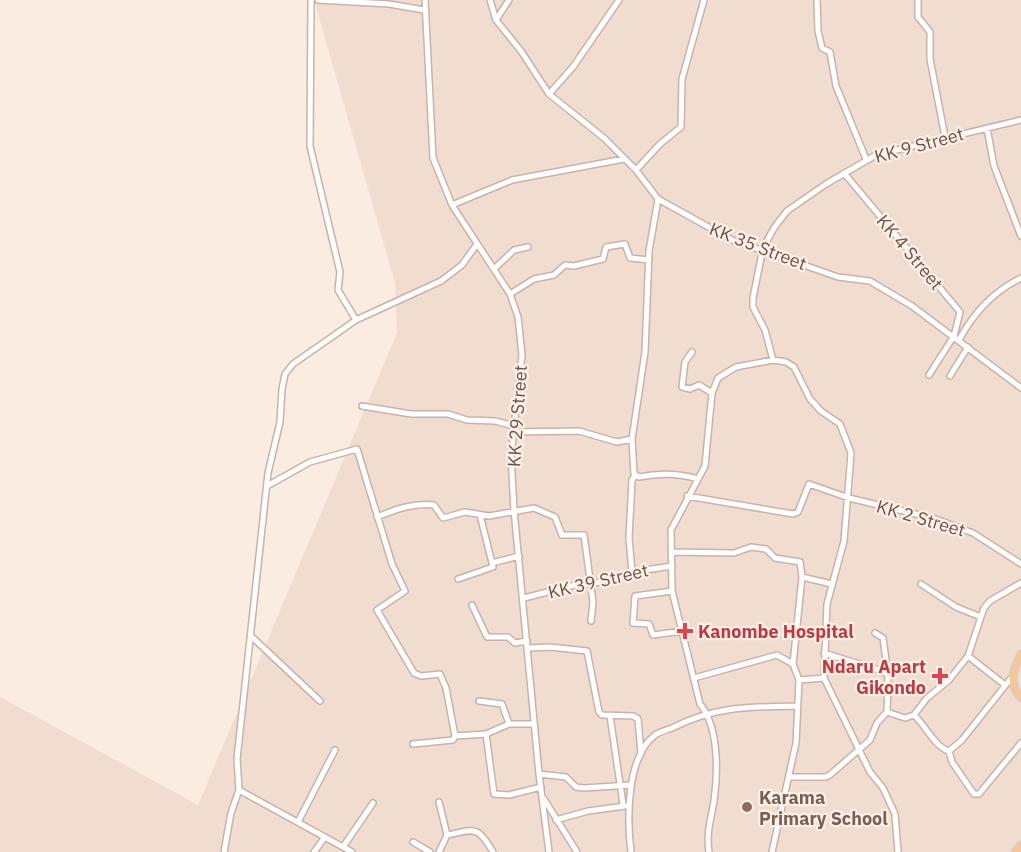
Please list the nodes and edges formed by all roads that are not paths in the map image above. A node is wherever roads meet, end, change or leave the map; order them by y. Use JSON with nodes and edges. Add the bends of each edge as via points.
{"nodes":[{"id":1,"x":311,"y":0,"type":"edge"},
{"id":2,"x":318,"y":0,"type":"edge"},
{"id":3,"x":425,"y":0,"type":"edge"},
{"id":4,"x":490,"y":0,"type":"edge"},
{"id":5,"x":509,"y":0,"type":"edge"},
{"id":6,"x":619,"y":0,"type":"edge"},
{"id":7,"x":704,"y":0,"type":"edge"},
{"id":8,"x":817,"y":0,"type":"edge"},
{"id":9,"x":918,"y":0,"type":"edge"},
{"id":10,"x":424,"y":10,"type":"junction"},
{"id":11,"x":496,"y":20,"type":"junction"},
{"id":12,"x":549,"y":94,"type":"junction"},
{"id":13,"x":1021,"y":120,"type":"edge"},
{"id":14,"x":987,"y":128,"type":"junction"},
{"id":15,"x":945,"y":138,"type":"junction"},
{"id":16,"x":624,"y":159,"type":"junction"},
{"id":17,"x":866,"y":159,"type":"junction"},
{"id":18,"x":636,"y":170,"type":"junction"},
{"id":19,"x":844,"y":173,"type":"junction"},
{"id":20,"x":658,"y":199,"type":"junction"},
{"id":21,"x":452,"y":205,"type":"junction"},
{"id":22,"x":1021,"y":236,"type":"edge"},
{"id":23,"x":477,"y":244,"type":"junction"},
{"id":24,"x":528,"y":247,"type":"dead end"},
{"id":25,"x":763,"y":248,"type":"junction"},
{"id":26,"x":649,"y":260,"type":"junction"},
{"id":27,"x":495,"y":268,"type":"junction"},
{"id":28,"x":1021,"y":278,"type":"edge"},
{"id":29,"x":510,"y":294,"type":"junction"},
{"id":30,"x":356,"y":320,"type":"junction"},
{"id":31,"x":957,"y":338,"type":"junction"},
{"id":32,"x":968,"y":347,"type":"junction"},
{"id":33,"x":692,"y":352,"type":"dead end"},
{"id":34,"x":773,"y":360,"type":"junction"},
{"id":35,"x":929,"y":375,"type":"dead end"},
{"id":36,"x":950,"y":376,"type":"dead end"},
{"id":37,"x":1021,"y":388,"type":"edge"},
{"id":38,"x":712,"y":393,"type":"junction"},
{"id":39,"x":362,"y":406,"type":"dead end"},
{"id":40,"x":513,"y":429,"type":"junction"},
{"id":41,"x":632,"y":438,"type":"junction"},
{"id":42,"x":634,"y":476,"type":"junction"},
{"id":43,"x":698,"y":479,"type":"junction"},
{"id":44,"x":267,"y":486,"type":"junction"},
{"id":45,"x":687,"y":496,"type":"junction"},
{"id":46,"x":849,"y":498,"type":"junction"},
{"id":47,"x":514,"y":510,"type":"junction"},
{"id":48,"x":480,"y":516,"type":"junction"},
{"id":49,"x":377,"y":517,"type":"junction"},
{"id":50,"x":672,"y":552,"type":"junction"},
{"id":51,"x":519,"y":555,"type":"junction"},
{"id":52,"x":492,"y":563,"type":"junction"},
{"id":53,"x":1021,"y":564,"type":"edge"},
{"id":54,"x":672,"y":566,"type":"junction"},
{"id":55,"x":632,"y":572,"type":"junction"},
{"id":56,"x":802,"y":577,"type":"junction"},
{"id":57,"x":458,"y":579,"type":"dead end"},
{"id":58,"x":1021,"y":583,"type":"edge"},
{"id":59,"x":832,"y":584,"type":"junction"},
{"id":60,"x":921,"y":584,"type":"dead end"},
{"id":61,"x":590,"y":585,"type":"junction"},
{"id":62,"x":672,"y":591,"type":"junction"},
{"id":63,"x":524,"y":598,"type":"junction"},
{"id":64,"x":472,"y":605,"type":"dead end"},
{"id":65,"x":981,"y":616,"type":"junction"},
{"id":66,"x":591,"y":621,"type":"dead end"},
{"id":67,"x":683,"y":631,"type":"junction"},
{"id":68,"x":875,"y":633,"type":"dead end"},
{"id":69,"x":252,"y":637,"type":"junction"},
{"id":70,"x":528,"y":641,"type":"junction"},
{"id":71,"x":528,"y":648,"type":"junction"},
{"id":72,"x":824,"y":653,"type":"junction"},
{"id":73,"x":1021,"y":654,"type":"edge"},
{"id":74,"x":968,"y":656,"type":"junction"},
{"id":75,"x":793,"y":664,"type":"junction"},
{"id":76,"x":888,"y":675,"type":"junction"},
{"id":77,"x":1012,"y":677,"type":"junction"},
{"id":78,"x":694,"y":678,"type":"junction"},
{"id":79,"x":824,"y":678,"type":"junction"},
{"id":80,"x":799,"y":680,"type":"junction"},
{"id":81,"x":1005,"y":685,"type":"junction"},
{"id":82,"x":1021,"y":698,"type":"edge"},
{"id":83,"x":320,"y":701,"type":"dead end"},
{"id":84,"x":480,"y":701,"type":"dead end"},
{"id":85,"x":796,"y":706,"type":"junction"},
{"id":86,"x":706,"y":712,"type":"junction"},
{"id":87,"x":887,"y":712,"type":"junction"},
{"id":88,"x":914,"y":715,"type":"junction"},
{"id":89,"x":610,"y":716,"type":"junction"},
{"id":90,"x":509,"y":724,"type":"junction"},
{"id":91,"x":534,"y":724,"type":"junction"},
{"id":92,"x":486,"y":734,"type":"junction"},
{"id":93,"x":455,"y":736,"type":"junction"},
{"id":94,"x":1021,"y":743,"type":"edge"},
{"id":95,"x":413,"y":744,"type":"dead end"},
{"id":96,"x":859,"y":749,"type":"junction"},
{"id":97,"x":335,"y":750,"type":"dead end"},
{"id":98,"x":949,"y":751,"type":"junction"},
{"id":99,"x":641,"y":756,"type":"junction"},
{"id":100,"x":539,"y":774,"type":"junction"},
{"id":101,"x":790,"y":777,"type":"junction"},
{"id":102,"x":631,"y":785,"type":"junction"},
{"id":103,"x":541,"y":787,"type":"junction"},
{"id":104,"x":618,"y":787,"type":"junction"},
{"id":105,"x":239,"y":789,"type":"junction"},
{"id":106,"x":543,"y":798,"type":"junction"},
{"id":107,"x":439,"y":802,"type":"dead end"},
{"id":108,"x":373,"y":803,"type":"dead end"},
{"id":109,"x":623,"y":804,"type":"junction"},
{"id":110,"x":628,"y":808,"type":"junction"},
{"id":111,"x":556,"y":820,"type":"junction"},
{"id":112,"x":298,"y":822,"type":"junction"},
{"id":113,"x":447,"y":835,"type":"junction"},
{"id":114,"x":325,"y":837,"type":"junction"},
{"id":115,"x":413,"y":842,"type":"dead end"},
{"id":116,"x":1021,"y":845,"type":"edge"},
{"id":117,"x":343,"y":847,"type":"junction"},
{"id":118,"x":224,"y":852,"type":"edge"},
{"id":119,"x":314,"y":852,"type":"edge"},
{"id":120,"x":352,"y":852,"type":"edge"},
{"id":121,"x":430,"y":852,"type":"edge"},
{"id":122,"x":439,"y":852,"type":"edge"},
{"id":123,"x":493,"y":852,"type":"edge"},
{"id":124,"x":549,"y":852,"type":"edge"},
{"id":125,"x":577,"y":852,"type":"edge"},
{"id":126,"x":631,"y":852,"type":"edge"},
{"id":127,"x":709,"y":852,"type":"edge"},
{"id":128,"x":772,"y":852,"type":"edge"},
{"id":129,"x":898,"y":852,"type":"edge"},
{"id":130,"x":1016,"y":852,"type":"edge"}],
"edges":[{"from":1,"to":30,"type":"street","via":[[310,146],[340,272],[338,290]]},
{"from":2,"to":10,"type":"street","via":[[389,3]]},
{"from":3,"to":10,"type":"street","name":"KK 29 Street"},
{"from":4,"to":11,"type":"street","name":"KK 35 Street"},
{"from":5,"to":11,"type":"street"},
{"from":6,"to":12,"type":"street","via":[[573,67]]},
{"from":7,"to":18,"type":"street","via":[[682,79],[681,127]]},
{"from":8,"to":17,"type":"street","via":[[822,48],[830,52],[836,86]]},
{"from":9,"to":15,"type":"street","via":[[918,17],[930,32],[930,59]]},
{"from":10,"to":21,"type":"street","name":"KK 29 Street","via":[[433,158]]},
{"from":11,"to":12,"type":"street","name":"KK 35 Street","via":[[522,51]]},
{"from":12,"to":16,"type":"street","name":"KK 35 Street"},
{"from":13,"to":14,"type":"street","name":"KK 9 Street"},
{"from":14,"to":15,"type":"street","name":"KK 9 Street"},
{"from":14,"to":22,"type":"street","via":[[994,166]]},
{"from":15,"to":17,"type":"street","name":"KK 9 Street"},
{"from":16,"to":18,"type":"street","name":"KK 35 Street"},
{"from":16,"to":21,"type":"street","via":[[512,180]]},
{"from":17,"to":19,"type":"street","name":"KK 9 Street"},
{"from":18,"to":20,"type":"street","name":"KK 35 Street"},
{"from":19,"to":25,"type":"street","name":"KK 9 Street","via":[[794,205]]},
{"from":19,"to":31,"type":"street","name":"KK 4 Street","via":[[957,309]]},
{"from":20,"to":25,"type":"street","name":"KK 35 Street","via":[[732,240]]},
{"from":20,"to":26,"type":"street"},
{"from":21,"to":23,"type":"street","name":"KK 29 Street"},
{"from":23,"to":27,"type":"street","name":"KK 29 Street"},
{"from":23,"to":30,"type":"street","via":[[462,266],[441,281]]},
{"from":24,"to":27,"type":"street","via":[[514,250]]},
{"from":25,"to":31,"type":"street","name":"KK 35 Street","via":[[838,277],[870,281]]},
{"from":25,"to":34,"type":"street","name":"KK 9 Street","via":[[753,307],[765,330]]},
{"from":26,"to":29,"type":"street","via":[[630,258],[625,244],[614,244],[606,247],[603,258],[565,265],[554,275],[534,279]]},
{"from":26,"to":41,"type":"street","via":[[645,352]]},
{"from":27,"to":29,"type":"street","name":"KK 29 Street"},
{"from":28,"to":31,"type":"street","via":[[1003,288]]},
{"from":29,"to":40,"type":"street","name":"KK 29 Street","via":[[518,317],[522,355]]},
{"from":30,"to":44,"type":"street","via":[[293,364],[285,374]]},
{"from":31,"to":32,"type":"street","name":"KK 35 Street"},
{"from":31,"to":35,"type":"street"},
{"from":32,"to":36,"type":"street"},
{"from":32,"to":37,"type":"street","name":"KK 35 Street"},
{"from":33,"to":38,"type":"street","via":[[685,362],[682,387],[699,385]]},
{"from":34,"to":38,"type":"street","via":[[736,367],[718,378]]},
{"from":34,"to":46,"type":"street","via":[[794,367],[810,399],[840,424],[851,453]]},
{"from":38,"to":43,"type":"street","via":[[708,448]]},
{"from":39,"to":40,"type":"street","via":[[495,421]]},
{"from":40,"to":41,"type":"street","via":[[579,431],[617,442]]},
{"from":40,"to":47,"type":"street","name":"KK 29 Street"},
{"from":41,"to":42,"type":"street"},
{"from":42,"to":43,"type":"street","via":[[677,475]]},
{"from":42,"to":55,"type":"street","via":[[629,538]]},
{"from":43,"to":45,"type":"street"},
{"from":44,"to":49,"type":"street","via":[[310,462],[357,449]]},
{"from":44,"to":69,"type":"street"},
{"from":45,"to":46,"type":"street","name":"KK 2 Street","via":[[793,514],[798,512],[807,484]]},
{"from":45,"to":50,"type":"street","via":[[671,530]]},
{"from":46,"to":53,"type":"street","name":"KK 2 Street","via":[[915,513],[973,533]]},
{"from":46,"to":59,"type":"street","via":[[844,541]]},
{"from":47,"to":48,"type":"street"},
{"from":47,"to":51,"type":"street","name":"KK 29 Street"},
{"from":47,"to":61,"type":"street","via":[[538,509],[555,517],[562,535],[584,535]]},
{"from":48,"to":49,"type":"street","via":[[465,512],[443,518],[434,505],[429,505],[405,506]]},
{"from":48,"to":52,"type":"street"},
{"from":49,"to":93,"type":"street","via":[[405,591],[377,610],[414,673],[440,674]]},
{"from":50,"to":54,"type":"street"},
{"from":50,"to":56,"type":"street","via":[[766,549],[775,558],[800,562]]},
{"from":51,"to":52,"type":"street"},
{"from":51,"to":63,"type":"street","name":"KK 29 Street"},
{"from":52,"to":57,"type":"street","via":[[493,567]]},
{"from":54,"to":55,"type":"street","name":"KK 39 Street"},
{"from":54,"to":62,"type":"street"},
{"from":55,"to":61,"type":"street","name":"KK 39 Street"},
{"from":56,"to":59,"type":"street"},
{"from":56,"to":75,"type":"street"},
{"from":58,"to":65,"type":"street","via":[[990,601]]},
{"from":59,"to":72,"type":"street"},
{"from":60,"to":65,"type":"street","via":[[956,607]]},
{"from":61,"to":63,"type":"street","name":"KK 39 Street"},
{"from":61,"to":66,"type":"street"},
{"from":62,"to":67,"type":"street"},
{"from":62,"to":67,"type":"street","via":[[634,596],[633,623],[649,624],[653,635]]},
{"from":63,"to":70,"type":"street","name":"KK 29 Street"},
{"from":64,"to":70,"type":"street","via":[[487,637],[508,637],[514,643]]},
{"from":65,"to":74,"type":"street"},
{"from":67,"to":78,"type":"street"},
{"from":68,"to":76,"type":"street","via":[[883,638]]},
{"from":69,"to":83,"type":"street"},
{"from":69,"to":105,"type":"street","via":[[237,759]]},
{"from":70,"to":71,"type":"street","name":"KK 29 Street"},
{"from":71,"to":89,"type":"street","via":[[586,651],[599,712]]},
{"from":71,"to":91,"type":"street","name":"KK 29 Street"},
{"from":72,"to":76,"type":"street"},
{"from":72,"to":79,"type":"street"},
{"from":73,"to":77,"type":"main road"},
{"from":74,"to":81,"type":"street"},
{"from":74,"to":88,"type":"street"},
{"from":75,"to":78,"type":"street","via":[[777,655]]},
{"from":75,"to":80,"type":"street"},
{"from":76,"to":87,"type":"street"},
{"from":77,"to":81,"type":"street"},
{"from":77,"to":82,"type":"main road","via":[[1012,686]]},
{"from":78,"to":86,"type":"street"},
{"from":79,"to":80,"type":"street"},
{"from":79,"to":96,"type":"street"},
{"from":80,"to":85,"type":"street"},
{"from":81,"to":98,"type":"street"},
{"from":84,"to":90,"type":"street","via":[[502,704]]},
{"from":85,"to":86,"type":"street","via":[[733,707]]},
{"from":85,"to":101,"type":"street","via":[[798,722]]},
{"from":86,"to":99,"type":"street","via":[[657,733]]},
{"from":86,"to":127,"type":"street","via":[[716,781],[707,832]]},
{"from":87,"to":88,"type":"street","via":[[905,718]]},
{"from":87,"to":96,"type":"street","via":[[870,740]]},
{"from":88,"to":98,"type":"street","via":[[941,748]]},
{"from":89,"to":99,"type":"street","via":[[638,719]]},
{"from":89,"to":104,"type":"street"},
{"from":90,"to":91,"type":"street"},
{"from":90,"to":92,"type":"street"},
{"from":91,"to":100,"type":"street","name":"KK 29 Street"},
{"from":92,"to":93,"type":"street"},
{"from":92,"to":103,"type":"street","via":[[494,794],[509,795]]},
{"from":93,"to":95,"type":"street","via":[[453,740]]},
{"from":94,"to":98,"type":"street","via":[[978,795],[972,793]]},
{"from":96,"to":101,"type":"street","via":[[826,777]]},
{"from":96,"to":129,"type":"street","via":[[895,814]]},
{"from":97,"to":112,"type":"street"},
{"from":99,"to":102,"type":"street"},
{"from":100,"to":103,"type":"street","name":"KK 29 Street"},
{"from":100,"to":104,"type":"street","via":[[566,777],[576,787]]},
{"from":101,"to":128,"type":"street"},
{"from":102,"to":104,"type":"street"},
{"from":102,"to":110,"type":"street"},
{"from":103,"to":106,"type":"street","name":"KK 29 Street"},
{"from":104,"to":109,"type":"street"},
{"from":105,"to":112,"type":"street"},
{"from":105,"to":118,"type":"street"},
{"from":106,"to":111,"type":"street"},
{"from":106,"to":124,"type":"street","name":"KK 29 Street"},
{"from":107,"to":113,"type":"street"},
{"from":108,"to":117,"type":"street"},
{"from":109,"to":110,"type":"street"},
{"from":109,"to":111,"type":"street"},
{"from":110,"to":126,"type":"street"},
{"from":111,"to":125,"type":"street"},
{"from":112,"to":114,"type":"street"},
{"from":113,"to":122,"type":"street"},
{"from":113,"to":123,"type":"street","via":[[474,830]]},
{"from":114,"to":117,"type":"street"},
{"from":114,"to":119,"type":"street"},
{"from":115,"to":121,"type":"street"},
{"from":116,"to":130,"type":"main road"},
{"from":117,"to":120,"type":"street"}]}
